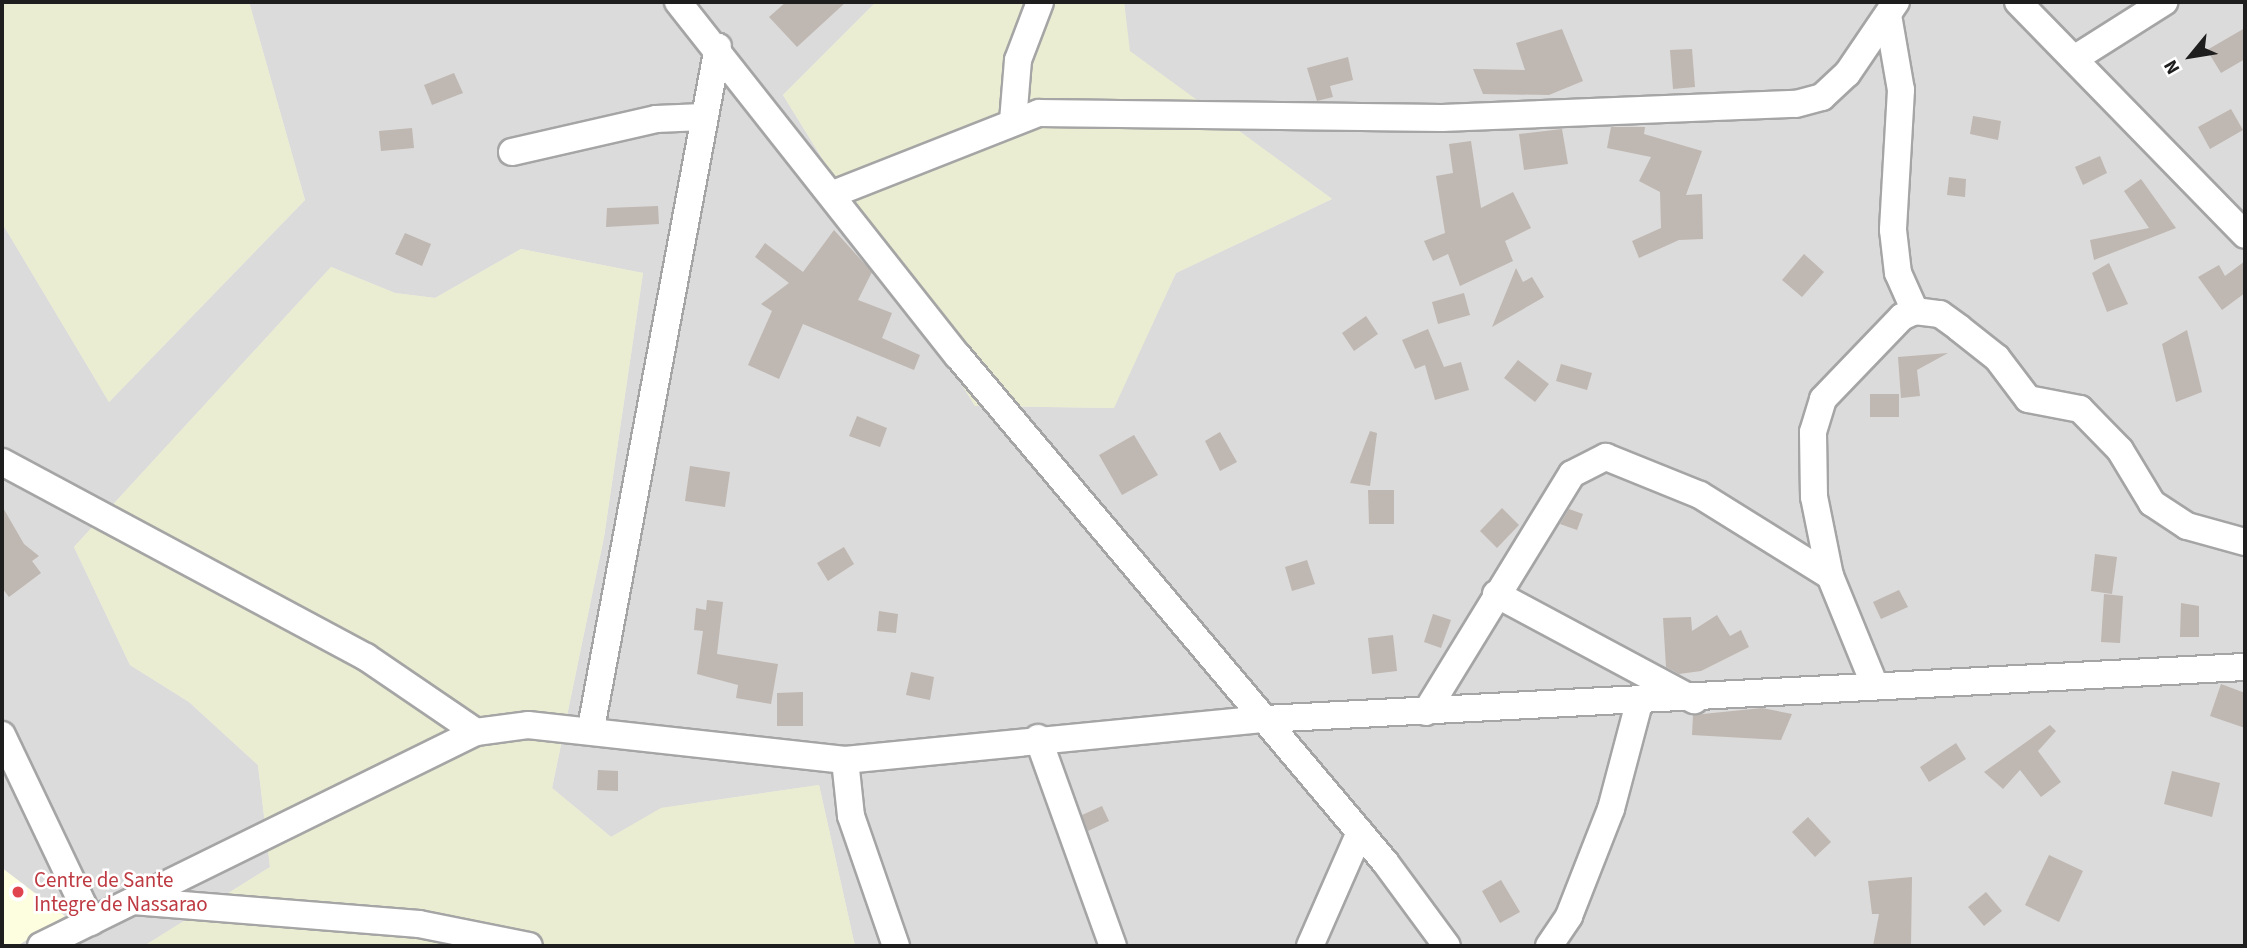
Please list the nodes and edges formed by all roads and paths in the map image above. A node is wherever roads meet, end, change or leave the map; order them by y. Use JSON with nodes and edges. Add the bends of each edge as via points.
{"nodes":[{"id":1,"x":678,"y":2,"type":"edge"},
{"id":2,"x":1040,"y":2,"type":"edge"},
{"id":3,"x":2018,"y":2,"type":"edge"},
{"id":4,"x":2164,"y":2,"type":"edge"},
{"id":5,"x":1892,"y":8,"type":"edge"},
{"id":6,"x":718,"y":47,"type":"junction"},
{"id":7,"x":2074,"y":59,"type":"junction"},
{"id":8,"x":703,"y":117,"type":"junction"},
{"id":9,"x":1013,"y":121,"type":"junction"},
{"id":10,"x":512,"y":152,"type":"dead end"},
{"id":11,"x":833,"y":194,"type":"junction"},
{"id":12,"x":2245,"y":235,"type":"edge"},
{"id":13,"x":1916,"y":311,"type":"junction"},
{"id":14,"x":2,"y":462,"type":"edge"},
{"id":15,"x":2245,"y":542,"type":"edge"},
{"id":16,"x":1830,"y":576,"type":"junction"},
{"id":17,"x":1496,"y":594,"type":"junction"},
{"id":18,"x":2245,"y":667,"type":"edge"},
{"id":19,"x":1874,"y":686,"type":"junction"},
{"id":20,"x":1695,"y":701,"type":"junction"},
{"id":21,"x":1639,"y":703,"type":"junction"},
{"id":22,"x":1426,"y":712,"type":"junction"},
{"id":23,"x":1265,"y":719,"type":"junction"},
{"id":24,"x":591,"y":728,"type":"junction"},
{"id":25,"x":476,"y":732,"type":"junction"},
{"id":26,"x":2,"y":735,"type":"edge"},
{"id":27,"x":1038,"y":737,"type":"junction"},
{"id":28,"x":845,"y":760,"type":"junction"},
{"id":29,"x":1360,"y":832,"type":"junction"},
{"id":30,"x":133,"y":901,"type":"junction"},
{"id":31,"x":91,"y":922,"type":"junction"},
{"id":32,"x":41,"y":946,"type":"edge"},
{"id":33,"x":529,"y":946,"type":"edge"},
{"id":34,"x":896,"y":946,"type":"edge"},
{"id":35,"x":1113,"y":946,"type":"edge"},
{"id":36,"x":1310,"y":946,"type":"edge"},
{"id":37,"x":1447,"y":946,"type":"edge"},
{"id":38,"x":1549,"y":946,"type":"edge"}],
"edges":[{"from":1,"to":6,"type":"street"},
{"from":2,"to":9,"type":"street","via":[[1018,60]]},
{"from":3,"to":7,"type":"street"},
{"from":4,"to":7,"type":"street"},
{"from":5,"to":9,"type":"street","via":[[1847,74],[1822,97],[1796,104],[1442,118],[1073,111]]},
{"from":5,"to":13,"type":"street","via":[[1901,90],[1893,230],[1898,273]]},
{"from":6,"to":8,"type":"street"},
{"from":6,"to":11,"type":"street"},
{"from":7,"to":12,"type":"street"},
{"from":8,"to":10,"type":"street","via":[[656,120]]},
{"from":8,"to":24,"type":"street"},
{"from":9,"to":11,"type":"street"},
{"from":11,"to":23,"type":"street","via":[[958,356]]},
{"from":13,"to":15,"type":"street","via":[[1940,314],[1959,328],[1997,358],[2028,399],[2080,409],[2120,450],[2152,503],[2187,526]]},
{"from":13,"to":16,"type":"street","via":[[1902,317],[1823,400],[1813,432],[1814,497]]},
{"from":14,"to":25,"type":"street","via":[[366,657]]},
{"from":16,"to":17,"type":"street","via":[[1700,495],[1606,457],[1572,474]]},
{"from":16,"to":19,"type":"street"},
{"from":17,"to":20,"type":"street"},
{"from":17,"to":22,"type":"street"},
{"from":18,"to":19,"type":"street"},
{"from":19,"to":20,"type":"street"},
{"from":20,"to":21,"type":"street"},
{"from":21,"to":22,"type":"street"},
{"from":21,"to":38,"type":"street","via":[[1612,809],[1569,916]]},
{"from":22,"to":23,"type":"street"},
{"from":23,"to":27,"type":"street"},
{"from":23,"to":29,"type":"street"},
{"from":24,"to":25,"type":"street","via":[[528,725]]},
{"from":24,"to":28,"type":"street","via":[[710,748]]},
{"from":25,"to":30,"type":"street"},
{"from":26,"to":31,"type":"street"},
{"from":27,"to":28,"type":"street"},
{"from":27,"to":35,"type":"street"},
{"from":28,"to":34,"type":"street","via":[[851,816]]},
{"from":29,"to":36,"type":"street"},
{"from":29,"to":37,"type":"street"},
{"from":30,"to":31,"type":"street"},
{"from":30,"to":33,"type":"street","via":[[419,923]]},
{"from":31,"to":32,"type":"street"}]}
